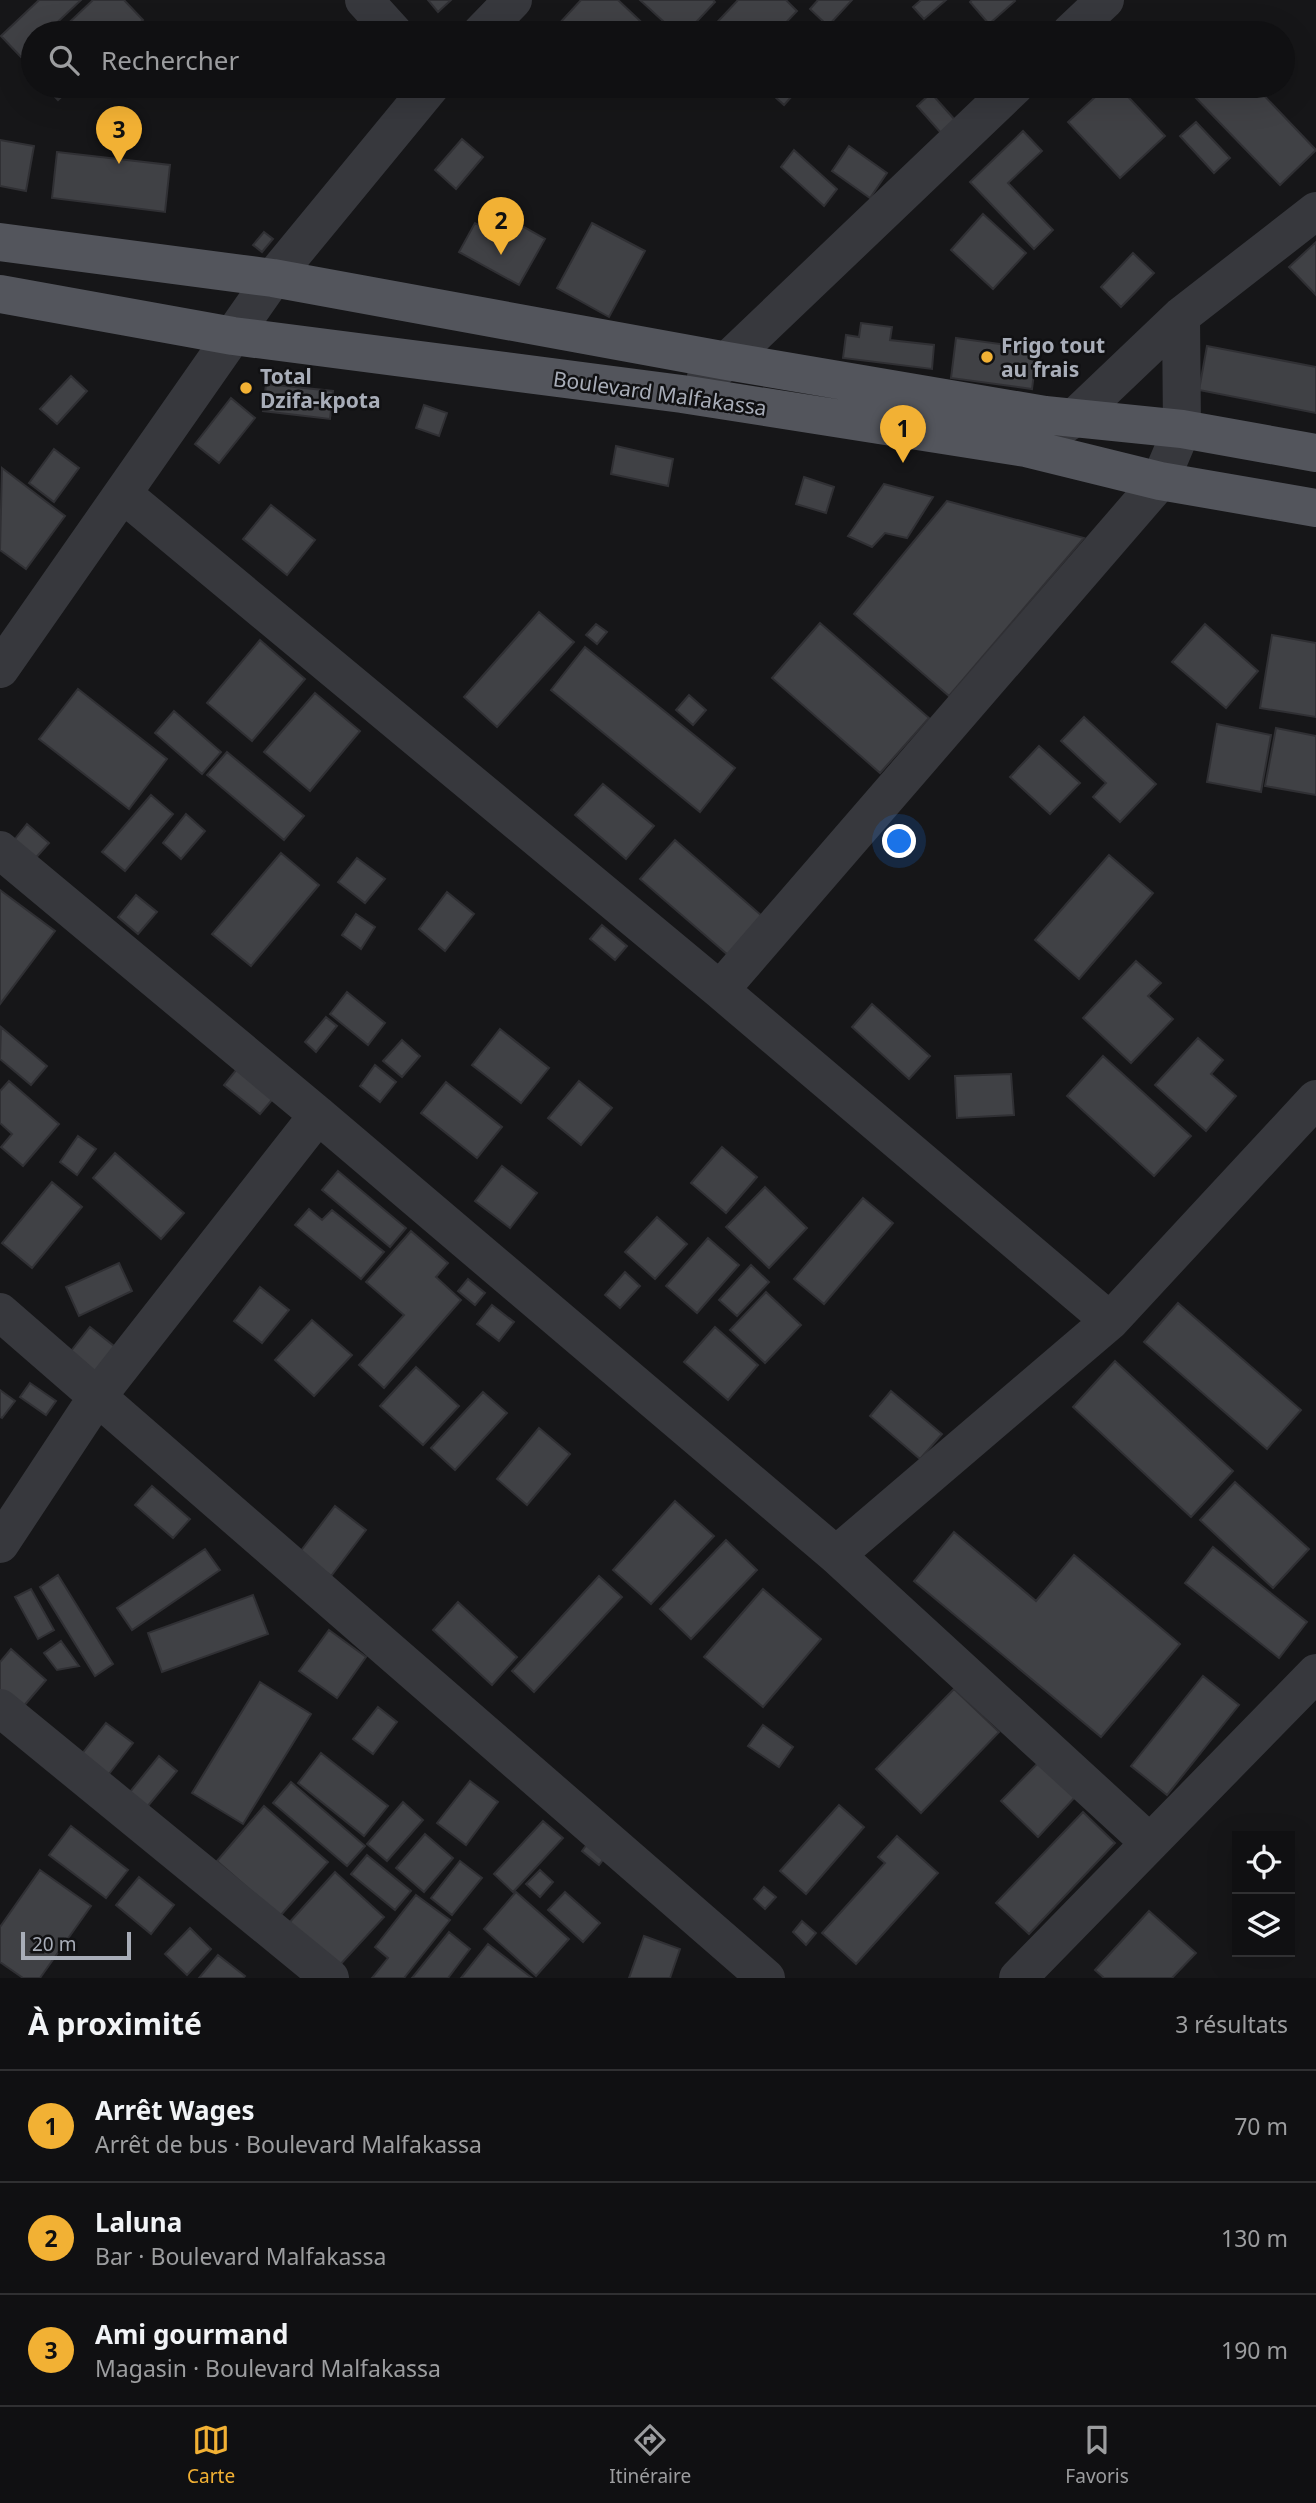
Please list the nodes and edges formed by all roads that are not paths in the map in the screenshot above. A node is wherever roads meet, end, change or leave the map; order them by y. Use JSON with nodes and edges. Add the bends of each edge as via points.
{"nodes":[{"id":1,"x":364,"y":0,"type":"edge"},
{"id":2,"x":513,"y":0,"type":"edge"},
{"id":3,"x":1105,"y":0,"type":"edge"},
{"id":4,"x":383,"y":21,"type":"edge"},
{"id":5,"x":493,"y":21,"type":"edge"},
{"id":6,"x":1083,"y":21,"type":"edge"},
{"id":7,"x":421,"y":98,"type":"edge"},
{"id":8,"x":1002,"y":98,"type":"edge"},
{"id":9,"x":1316,"y":211,"type":"edge"},
{"id":10,"x":0,"y":242,"type":"edge"},
{"id":11,"x":273,"y":278,"type":"junction"},
{"id":12,"x":0,"y":295,"type":"edge"},
{"id":13,"x":1181,"y":316,"type":"junction"},
{"id":14,"x":233,"y":336,"type":"junction"},
{"id":15,"x":727,"y":361,"type":"junction"},
{"id":16,"x":682,"y":394,"type":"junction"},
{"id":17,"x":1073,"y":419,"type":"junction"},
{"id":18,"x":1182,"y":429,"type":"junction"},
{"id":19,"x":1026,"y":448,"type":"junction"},
{"id":20,"x":1316,"y":453,"type":"edge"},
{"id":21,"x":1160,"y":481,"type":"junction"},
{"id":22,"x":123,"y":494,"type":"junction"},
{"id":23,"x":1316,"y":508,"type":"edge"},
{"id":24,"x":0,"y":669,"type":"edge"},
{"id":25,"x":0,"y":850,"type":"edge"},
{"id":26,"x":720,"y":990,"type":"junction"},
{"id":27,"x":1316,"y":1099,"type":"edge"},
{"id":28,"x":318,"y":1115,"type":"junction"},
{"id":29,"x":0,"y":1312,"type":"edge"},
{"id":30,"x":1110,"y":1321,"type":"junction"},
{"id":31,"x":97,"y":1397,"type":"junction"},
{"id":32,"x":0,"y":1544,"type":"edge"},
{"id":33,"x":836,"y":1555,"type":"junction"},
{"id":34,"x":1316,"y":1673,"type":"edge"},
{"id":35,"x":0,"y":1708,"type":"edge"},
{"id":36,"x":1150,"y":1843,"type":"junction"},
{"id":37,"x":330,"y":1978,"type":"edge"},
{"id":38,"x":766,"y":1978,"type":"edge"},
{"id":39,"x":1018,"y":1978,"type":"edge"}],
"edges":[{"from":1,"to":4,"type":"street"},
{"from":2,"to":5,"type":"street"},
{"from":3,"to":6,"type":"street"},
{"from":7,"to":11,"type":"street"},
{"from":8,"to":15,"type":"street"},
{"from":9,"to":13,"type":"street"},
{"from":10,"to":11,"type":"main road","name":"Boulevard Malfakassa"},
{"from":11,"to":14,"type":"street"},
{"from":11,"to":15,"type":"main road","name":"Boulevard Malfakassa"},
{"from":12,"to":14,"type":"main road","name":"Boulevard Malfakassa"},
{"from":13,"to":17,"type":"street"},
{"from":13,"to":18,"type":"street"},
{"from":14,"to":16,"type":"main road","name":"Boulevard Malfakassa"},
{"from":14,"to":22,"type":"street"},
{"from":15,"to":16,"type":"street"},
{"from":15,"to":17,"type":"main road","name":"Boulevard Malfakassa"},
{"from":16,"to":19,"type":"main road","name":"Boulevard Malfakassa"},
{"from":17,"to":18,"type":"main road","name":"Boulevard Malfakassa"},
{"from":17,"to":19,"type":"street"},
{"from":18,"to":20,"type":"main road","name":"Boulevard Malfakassa"},
{"from":18,"to":21,"type":"street"},
{"from":19,"to":21,"type":"main road","name":"Boulevard Malfakassa"},
{"from":21,"to":23,"type":"main road","name":"Boulevard Malfakassa"},
{"from":21,"to":26,"type":"street"},
{"from":22,"to":24,"type":"street"},
{"from":22,"to":26,"type":"street"},
{"from":25,"to":28,"type":"street"},
{"from":26,"to":30,"type":"street"},
{"from":27,"to":30,"type":"street"},
{"from":28,"to":31,"type":"street"},
{"from":28,"to":33,"type":"street"},
{"from":29,"to":31,"type":"street"},
{"from":30,"to":33,"type":"street"},
{"from":31,"to":32,"type":"street"},
{"from":31,"to":38,"type":"street"},
{"from":33,"to":36,"type":"street"},
{"from":34,"to":36,"type":"street"},
{"from":35,"to":37,"type":"street"},
{"from":36,"to":39,"type":"street"}]}
